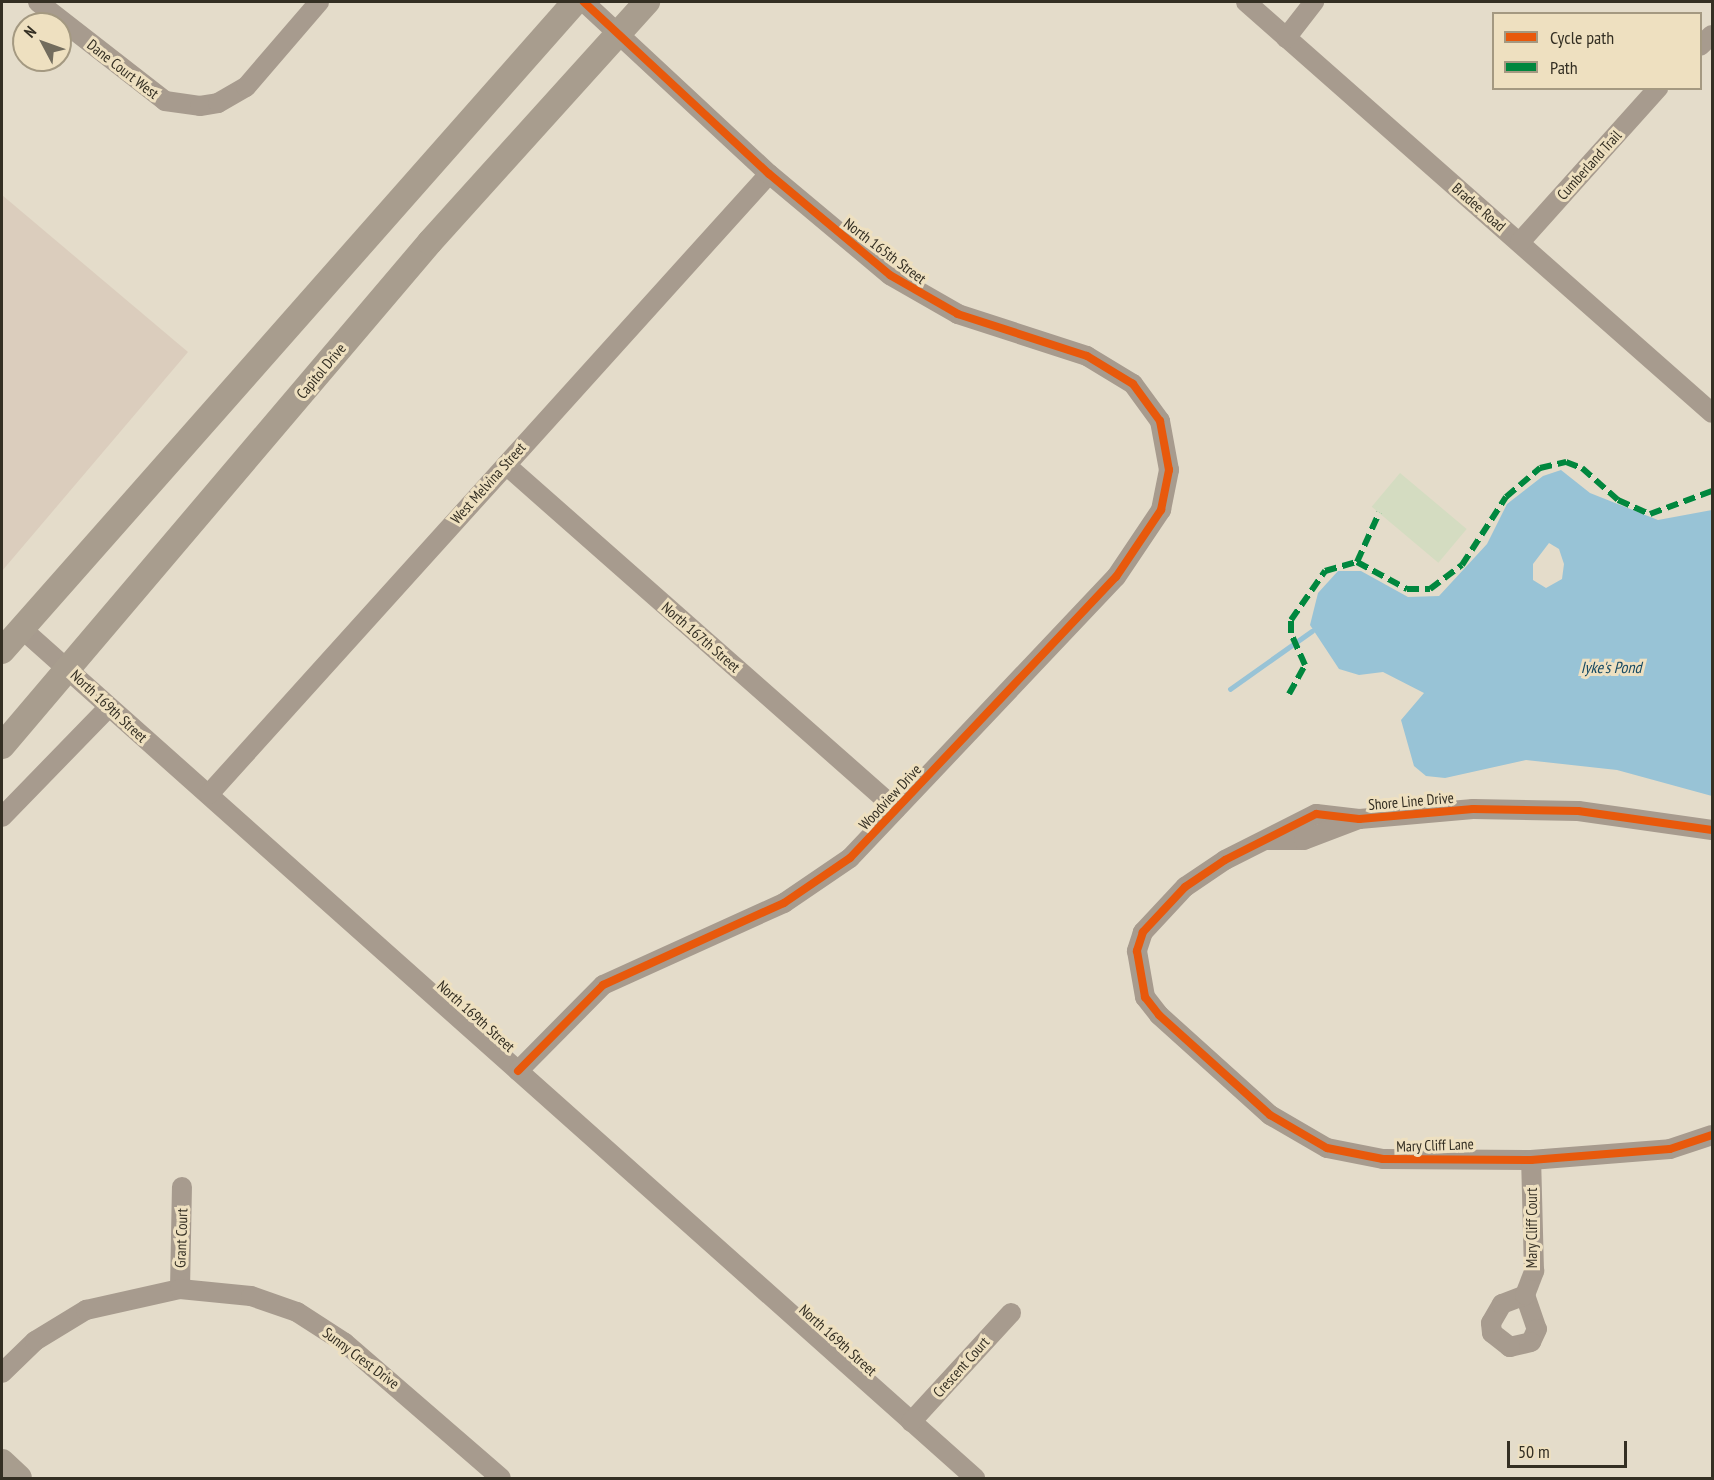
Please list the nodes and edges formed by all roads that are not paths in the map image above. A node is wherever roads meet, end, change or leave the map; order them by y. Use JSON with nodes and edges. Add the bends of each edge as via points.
{"nodes":[{"id":1,"x":38,"y":2,"type":"edge"},
{"id":2,"x":319,"y":2,"type":"edge"},
{"id":3,"x":575,"y":2,"type":"edge"},
{"id":4,"x":584,"y":2,"type":"edge"},
{"id":5,"x":646,"y":2,"type":"edge"},
{"id":6,"x":1246,"y":2,"type":"edge"},
{"id":7,"x":1314,"y":2,"type":"edge"},
{"id":8,"x":617,"y":32,"type":"junction"},
{"id":9,"x":1286,"y":38,"type":"junction"},
{"id":10,"x":1656,"y":90,"type":"edge"},
{"id":11,"x":770,"y":174,"type":"junction"},
{"id":12,"x":1520,"y":242,"type":"junction"},
{"id":13,"x":1713,"y":413,"type":"edge"},
{"id":14,"x":1165,"y":435,"type":"joint"},
{"id":15,"x":506,"y":465,"type":"junction"},
{"id":16,"x":21,"y":628,"type":"junction"},
{"id":17,"x":2,"y":651,"type":"edge"},
{"id":18,"x":67,"y":668,"type":"junction"},
{"id":19,"x":108,"y":708,"type":"junction"},
{"id":20,"x":2,"y":746,"type":"edge"},
{"id":21,"x":209,"y":794,"type":"junction"},
{"id":22,"x":896,"y":809,"type":"junction"},
{"id":23,"x":2,"y":817,"type":"edge"},
{"id":24,"x":1713,"y":830,"type":"edge"},
{"id":25,"x":1192,"y":1045,"type":"joint"},
{"id":26,"x":518,"y":1071,"type":"junction"},
{"id":27,"x":1713,"y":1135,"type":"edge"},
{"id":28,"x":1531,"y":1160,"type":"junction"},
{"id":29,"x":182,"y":1187,"type":"dead end"},
{"id":30,"x":180,"y":1289,"type":"junction"},
{"id":31,"x":1525,"y":1295,"type":"dead end"},
{"id":32,"x":1011,"y":1313,"type":"dead end"},
{"id":33,"x":2,"y":1373,"type":"edge"},
{"id":34,"x":911,"y":1422,"type":"junction"},
{"id":35,"x":2,"y":1462,"type":"edge"},
{"id":36,"x":20,"y":1479,"type":"edge"},
{"id":37,"x":501,"y":1479,"type":"edge"},
{"id":38,"x":975,"y":1479,"type":"edge"}],
"edges":[{"from":1,"to":2,"type":"street","name":"Dane Court West","via":[[165,101],[200,106],[218,103],[246,87]]},
{"from":3,"to":16,"type":"main road"},
{"from":4,"to":8,"type":"street","name":"North 165th Street"},
{"from":5,"to":8,"type":"main road","name":"Capitol Drive"},
{"from":6,"to":9,"type":"street","name":"Bradee Road"},
{"from":7,"to":9,"type":"street"},
{"from":8,"to":11,"type":"street","name":"North 165th Street"},
{"from":8,"to":18,"type":"main road","name":"Capitol Drive","via":[[423,250]]},
{"from":9,"to":12,"type":"street","name":"Bradee Road"},
{"from":10,"to":12,"type":"street","name":"Cumberland Trail"},
{"from":11,"to":14,"type":"street","name":"North 165th Street","via":[[861,252],[923,296],[1114,370],[1150,403]]},
{"from":11,"to":15,"type":"street","name":"West Melvina Street"},
{"from":12,"to":13,"type":"street","name":"Bradee Road"},
{"from":14,"to":22,"type":"street","name":"Woodview Drive","via":[[1167,488],[1140,547]]},
{"from":15,"to":21,"type":"street","name":"West Melvina Street"},
{"from":15,"to":22,"type":"street","name":"North 167th Street"},
{"from":16,"to":17,"type":"main road"},
{"from":16,"to":18,"type":"street","name":"North 169th Street"},
{"from":18,"to":19,"type":"street","name":"North 169th Street"},
{"from":18,"to":20,"type":"main road","name":"Capitol Drive"},
{"from":19,"to":21,"type":"street","name":"North 169th Street"},
{"from":19,"to":23,"type":"street"},
{"from":21,"to":26,"type":"street","name":"North 169th Street"},
{"from":22,"to":26,"type":"street","name":"Woodview Drive","via":[[849,858],[809,889],[603,986]]},
{"from":24,"to":25,"type":"street","name":"Shore Line Drive","via":[[1578,811],[1473,809],[1359,819],[1304,840],[1268,840],[1204,873],[1143,932],[1137,972],[1145,997]]},
{"from":25,"to":28,"type":"street","name":"Mary Cliff Lane","via":[[1270,1115],[1327,1148],[1383,1159]]},
{"from":26,"to":34,"type":"street","name":"North 169th Street"},
{"from":27,"to":28,"type":"street","name":"Mary Cliff Lane","via":[[1670,1149]]},
{"from":28,"to":31,"type":"street","name":"Mary Cliff Court","via":[[1534,1271]]},
{"from":29,"to":30,"type":"street","name":"Grant Court"},
{"from":30,"to":33,"type":"street","name":"Sunny Crest Drive","via":[[86,1310],[35,1341]]},
{"from":30,"to":37,"type":"street","name":"Sunny Crest Drive","via":[[251,1296],[297,1312],[345,1342]]},
{"from":32,"to":34,"type":"street","name":"Crescent Court"},
{"from":34,"to":38,"type":"street","name":"North 169th Street"},
{"from":35,"to":36,"type":"main road"}]}
